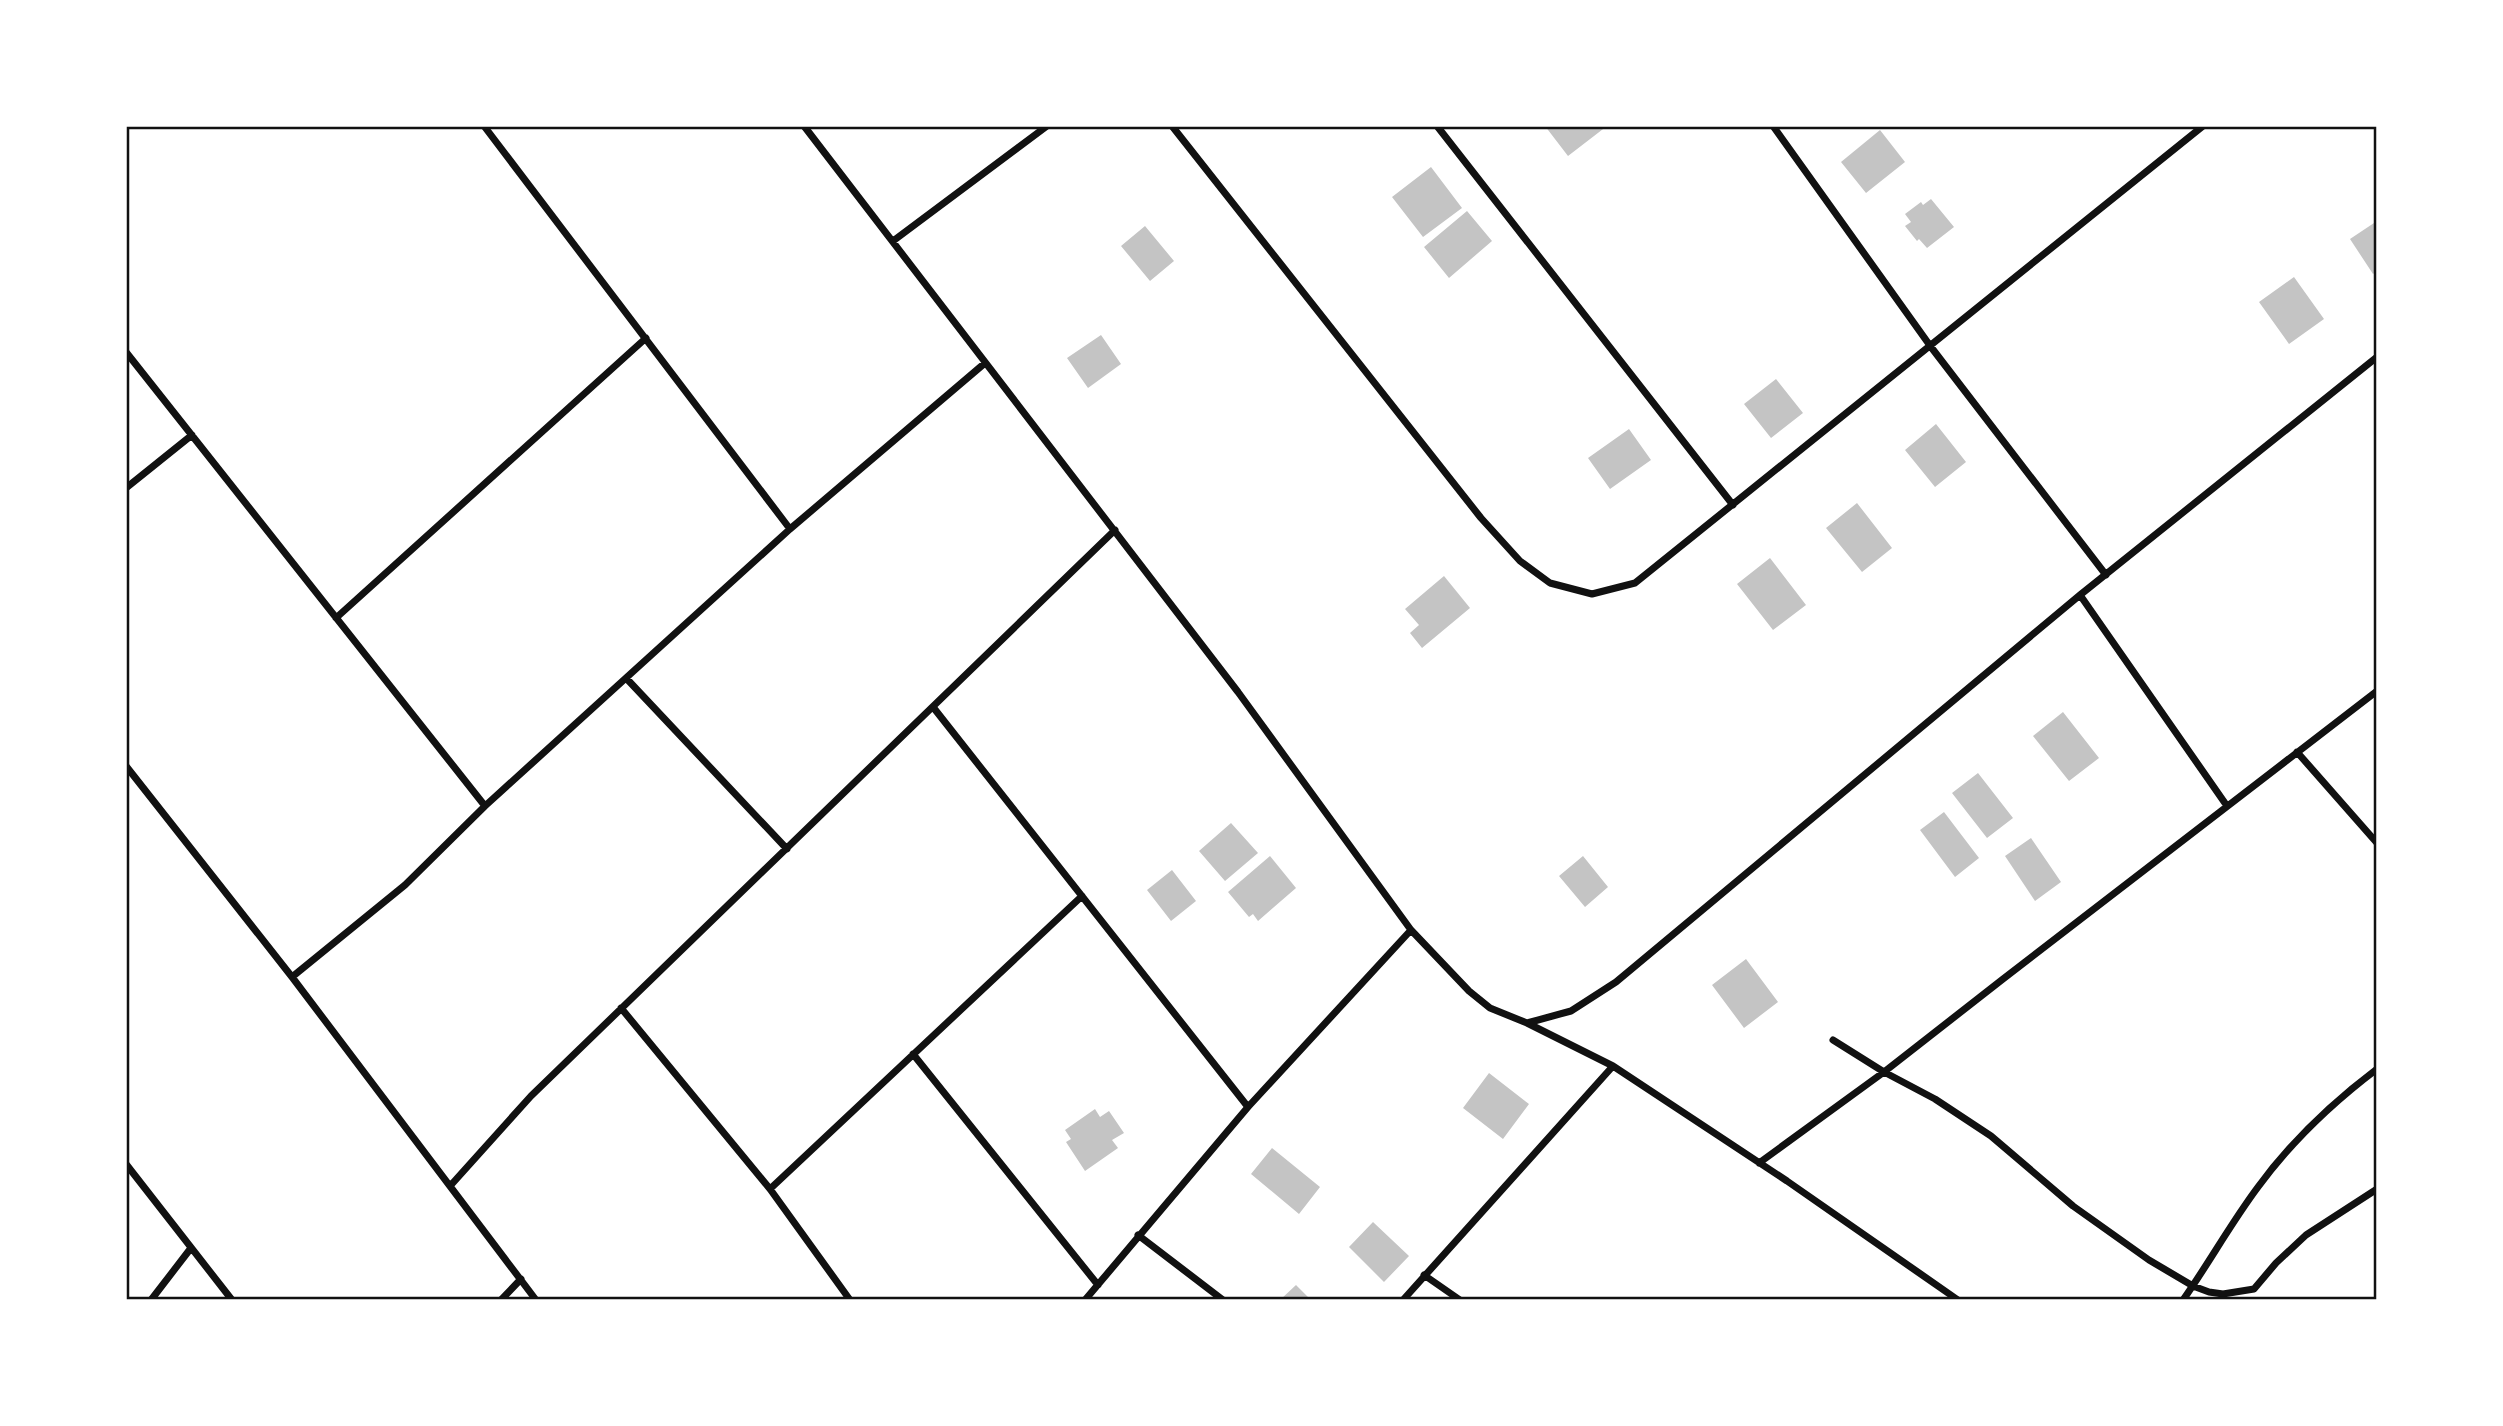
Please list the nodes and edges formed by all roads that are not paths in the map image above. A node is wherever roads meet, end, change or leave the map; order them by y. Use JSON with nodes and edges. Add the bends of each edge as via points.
{"nodes":[{"id":1,"x":484,"y":126,"type":"edge"},
{"id":2,"x":804,"y":126,"type":"edge"},
{"id":3,"x":1047,"y":126,"type":"edge"},
{"id":4,"x":1172,"y":126,"type":"edge"},
{"id":5,"x":1437,"y":126,"type":"edge"},
{"id":6,"x":1774,"y":126,"type":"edge"},
{"id":7,"x":2203,"y":126,"type":"edge"},
{"id":8,"x":893,"y":241,"type":"junction"},
{"id":9,"x":646,"y":338,"type":"junction"},
{"id":10,"x":1931,"y":347,"type":"junction"},
{"id":11,"x":126,"y":352,"type":"edge"},
{"id":12,"x":2377,"y":357,"type":"edge"},
{"id":13,"x":985,"y":362,"type":"junction"},
{"id":14,"x":192,"y":435,"type":"junction"},
{"id":15,"x":126,"y":488,"type":"edge"},
{"id":16,"x":1734,"y":505,"type":"junction"},
{"id":17,"x":790,"y":529,"type":"junction"},
{"id":18,"x":1115,"y":530,"type":"junction"},
{"id":19,"x":2106,"y":575,"type":"junction"},
{"id":20,"x":2080,"y":595,"type":"junction"},
{"id":21,"x":336,"y":618,"type":"junction"},
{"id":22,"x":626,"y":678,"type":"junction"},
{"id":23,"x":2377,"y":691,"type":"edge"},
{"id":24,"x":933,"y":707,"type":"junction"},
{"id":25,"x":2298,"y":752,"type":"junction"},
{"id":26,"x":126,"y":766,"type":"edge"},
{"id":27,"x":485,"y":806,"type":"junction"},
{"id":28,"x":2227,"y":806,"type":"junction"},
{"id":29,"x":2377,"y":843,"type":"edge"},
{"id":30,"x":787,"y":849,"type":"junction"},
{"id":31,"x":1082,"y":896,"type":"junction"},
{"id":32,"x":1411,"y":930,"type":"junction"},
{"id":33,"x":292,"y":977,"type":"junction"},
{"id":34,"x":621,"y":1008,"type":"junction"},
{"id":35,"x":1527,"y":1023,"type":"junction"},
{"id":36,"x":1833,"y":1040,"type":"dead end"},
{"id":37,"x":914,"y":1054,"type":"junction"},
{"id":38,"x":1613,"y":1066,"type":"junction"},
{"id":39,"x":2377,"y":1069,"type":"edge"},
{"id":40,"x":1884,"y":1072,"type":"junction"},
{"id":41,"x":1248,"y":1107,"type":"junction"},
{"id":42,"x":1759,"y":1163,"type":"junction"},
{"id":43,"x":126,"y":1164,"type":"edge"},
{"id":44,"x":451,"y":1185,"type":"junction"},
{"id":45,"x":770,"y":1189,"type":"junction"},
{"id":46,"x":2377,"y":1189,"type":"edge"},
{"id":47,"x":1138,"y":1236,"type":"junction"},
{"id":48,"x":191,"y":1248,"type":"junction"},
{"id":49,"x":1424,"y":1275,"type":"junction"},
{"id":50,"x":521,"y":1279,"type":"junction"},
{"id":51,"x":1098,"y":1285,"type":"junction"},
{"id":52,"x":2193,"y":1286,"type":"junction"},
{"id":53,"x":151,"y":1300,"type":"edge"},
{"id":54,"x":232,"y":1300,"type":"edge"},
{"id":55,"x":501,"y":1300,"type":"edge"},
{"id":56,"x":536,"y":1300,"type":"edge"},
{"id":57,"x":850,"y":1300,"type":"edge"},
{"id":58,"x":1085,"y":1300,"type":"edge"},
{"id":59,"x":1223,"y":1300,"type":"edge"},
{"id":60,"x":1403,"y":1300,"type":"edge"},
{"id":61,"x":1460,"y":1300,"type":"edge"},
{"id":62,"x":1958,"y":1300,"type":"edge"},
{"id":63,"x":2183,"y":1300,"type":"edge"}],
"edges":[{"from":1,"to":9,"type":"street"},
{"from":2,"to":8,"type":"street"},
{"from":3,"to":8,"type":"street"},
{"from":4,"to":16,"type":"street","via":[[1481,517],[1520,561],[1550,583],[1592,594],[1635,583]]},
{"from":5,"to":16,"type":"street"},
{"from":6,"to":10,"type":"street"},
{"from":7,"to":10,"type":"street"},
{"from":8,"to":13,"type":"street"},
{"from":9,"to":17,"type":"street"},
{"from":9,"to":21,"type":"street"},
{"from":10,"to":16,"type":"street"},
{"from":10,"to":19,"type":"street"},
{"from":11,"to":14,"type":"street"},
{"from":12,"to":19,"type":"street"},
{"from":13,"to":17,"type":"street"},
{"from":13,"to":18,"type":"street"},
{"from":14,"to":15,"type":"street"},
{"from":14,"to":21,"type":"street"},
{"from":17,"to":22,"type":"street"},
{"from":18,"to":24,"type":"street"},
{"from":18,"to":32,"type":"street"},
{"from":19,"to":20,"type":"street"},
{"from":20,"to":28,"type":"street"},
{"from":20,"to":35,"type":"street","via":[[1616,982],[1570,1011]]},
{"from":21,"to":27,"type":"street"},
{"from":22,"to":27,"type":"street"},
{"from":22,"to":30,"type":"street"},
{"from":23,"to":25,"type":"street"},
{"from":24,"to":30,"type":"street"},
{"from":24,"to":31,"type":"street"},
{"from":25,"to":28,"type":"street"},
{"from":25,"to":29,"type":"street"},
{"from":26,"to":33,"type":"street"},
{"from":27,"to":33,"type":"street","via":[[405,885]]},
{"from":28,"to":40,"type":"street"},
{"from":30,"to":34,"type":"street"},
{"from":31,"to":37,"type":"street"},
{"from":31,"to":41,"type":"street"},
{"from":32,"to":35,"type":"street","via":[[1479,1000]]},
{"from":32,"to":41,"type":"street"},
{"from":33,"to":44,"type":"street"},
{"from":34,"to":44,"type":"street","via":[[531,1096]]},
{"from":34,"to":45,"type":"street"},
{"from":35,"to":38,"type":"street"},
{"from":36,"to":40,"type":"street"},
{"from":37,"to":45,"type":"street"},
{"from":37,"to":51,"type":"street"},
{"from":38,"to":42,"type":"street"},
{"from":38,"to":49,"type":"street"},
{"from":39,"to":52,"type":"street","via":[[2300,1136],[2258,1187]]},
{"from":40,"to":42,"type":"street"},
{"from":40,"to":52,"type":"street","via":[[1991,1136],[2073,1206]]},
{"from":41,"to":47,"type":"street"},
{"from":42,"to":62,"type":"street"},
{"from":43,"to":48,"type":"street"},
{"from":44,"to":50,"type":"street"},
{"from":45,"to":57,"type":"street"},
{"from":46,"to":52,"type":"street","via":[[2306,1235],[2254,1289],[2223,1294]]},
{"from":47,"to":51,"type":"street"},
{"from":47,"to":59,"type":"street"},
{"from":48,"to":53,"type":"street"},
{"from":48,"to":54,"type":"street"},
{"from":49,"to":60,"type":"street"},
{"from":49,"to":61,"type":"street"},
{"from":50,"to":55,"type":"street"},
{"from":50,"to":56,"type":"street"},
{"from":51,"to":58,"type":"street"},
{"from":52,"to":63,"type":"street"}]}
